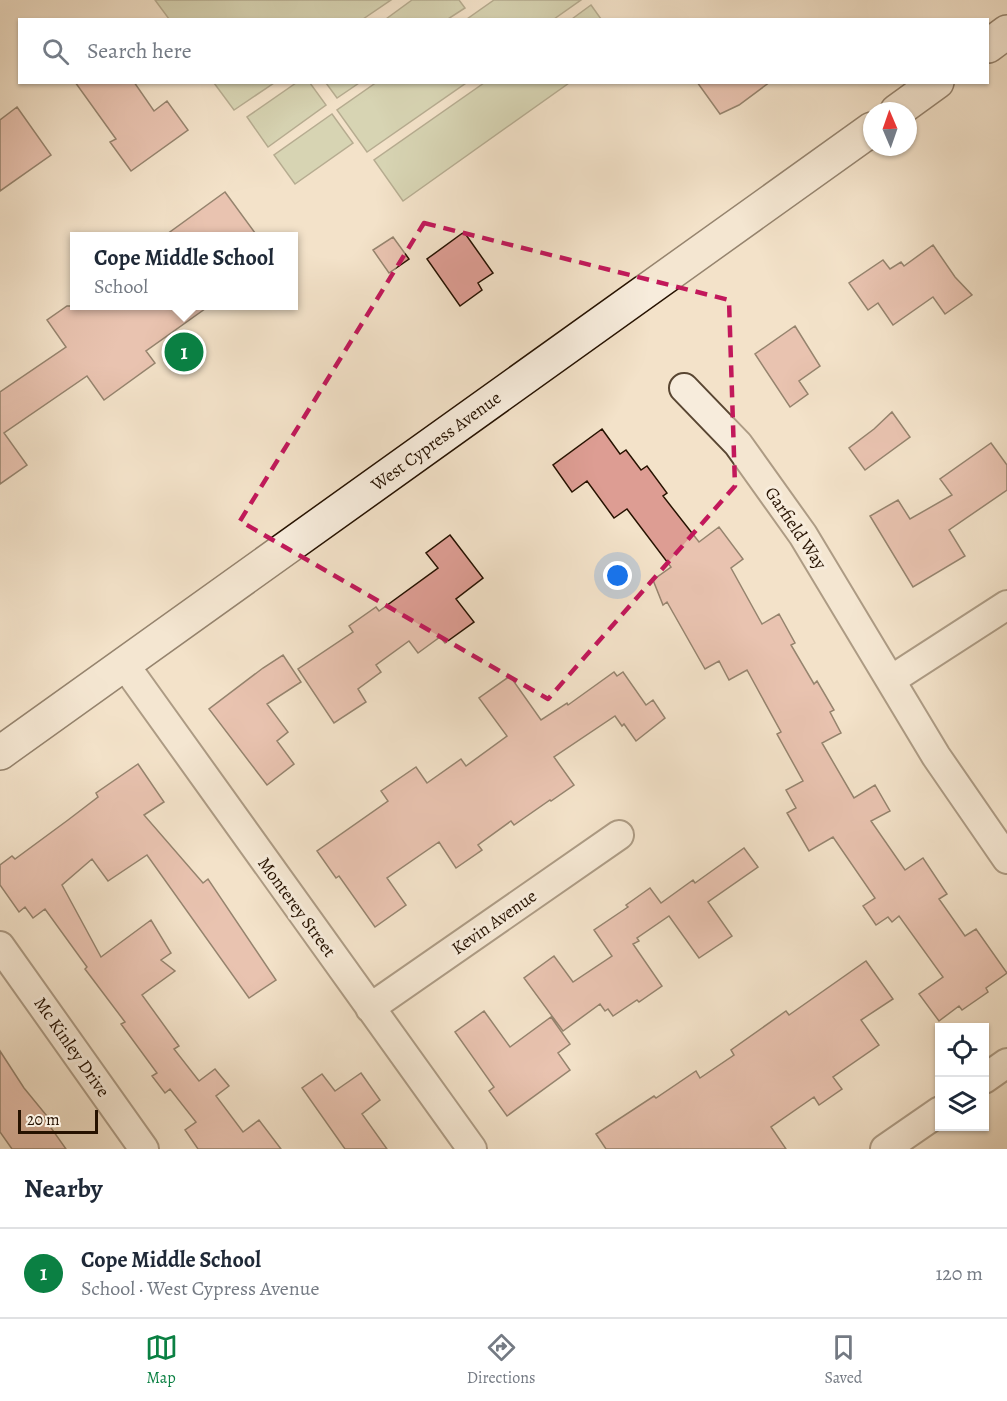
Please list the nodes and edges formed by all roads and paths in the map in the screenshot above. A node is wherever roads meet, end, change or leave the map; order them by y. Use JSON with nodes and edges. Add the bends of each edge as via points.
{"nodes":[{"id":1,"x":1007,"y":32,"type":"edge"},
{"id":2,"x":989,"y":45,"type":"edge"},
{"id":3,"x":934,"y":84,"type":"edge"},
{"id":4,"x":909,"y":102,"type":"edge"},
{"id":5,"x":863,"y":135,"type":"edge"},
{"id":6,"x":684,"y":388,"type":"dead end"},
{"id":7,"x":1007,"y":605,"type":"edge"},
{"id":8,"x":124,"y":664,"type":"junction"},
{"id":9,"x":891,"y":680,"type":"junction"},
{"id":10,"x":0,"y":753,"type":"edge"},
{"id":11,"x":619,"y":836,"type":"dead end"},
{"id":12,"x":1007,"y":859,"type":"edge"},
{"id":13,"x":0,"y":946,"type":"edge"},
{"id":14,"x":370,"y":1008,"type":"junction"},
{"id":15,"x":1007,"y":1063,"type":"edge"},
{"id":16,"x":987,"y":1077,"type":"edge"},
{"id":17,"x":935,"y":1114,"type":"edge"},
{"id":18,"x":144,"y":1149,"type":"edge"},
{"id":19,"x":472,"y":1149,"type":"edge"},
{"id":20,"x":885,"y":1149,"type":"edge"}],
"edges":[{"from":1,"to":2,"type":"main road"},
{"from":3,"to":4,"type":"main road"},
{"from":5,"to":8,"type":"main road","name":"West Cypress Avenue"},
{"from":6,"to":9,"type":"street","name":"Garfield Way","via":[[738,444],[803,535]]},
{"from":7,"to":9,"type":"street"},
{"from":8,"to":10,"type":"main road","name":"West Cypress Avenue"},
{"from":8,"to":14,"type":"street","name":"Monterey Street"},
{"from":9,"to":12,"type":"street","name":"Garfield Way","via":[[936,756]]},
{"from":11,"to":14,"type":"street","name":"Kevin Avenue"},
{"from":13,"to":18,"type":"street","name":"Mc Kinley Drive"},
{"from":14,"to":19,"type":"street","name":"Monterey Street"},
{"from":15,"to":16,"type":"street"},
{"from":17,"to":20,"type":"street"}]}
